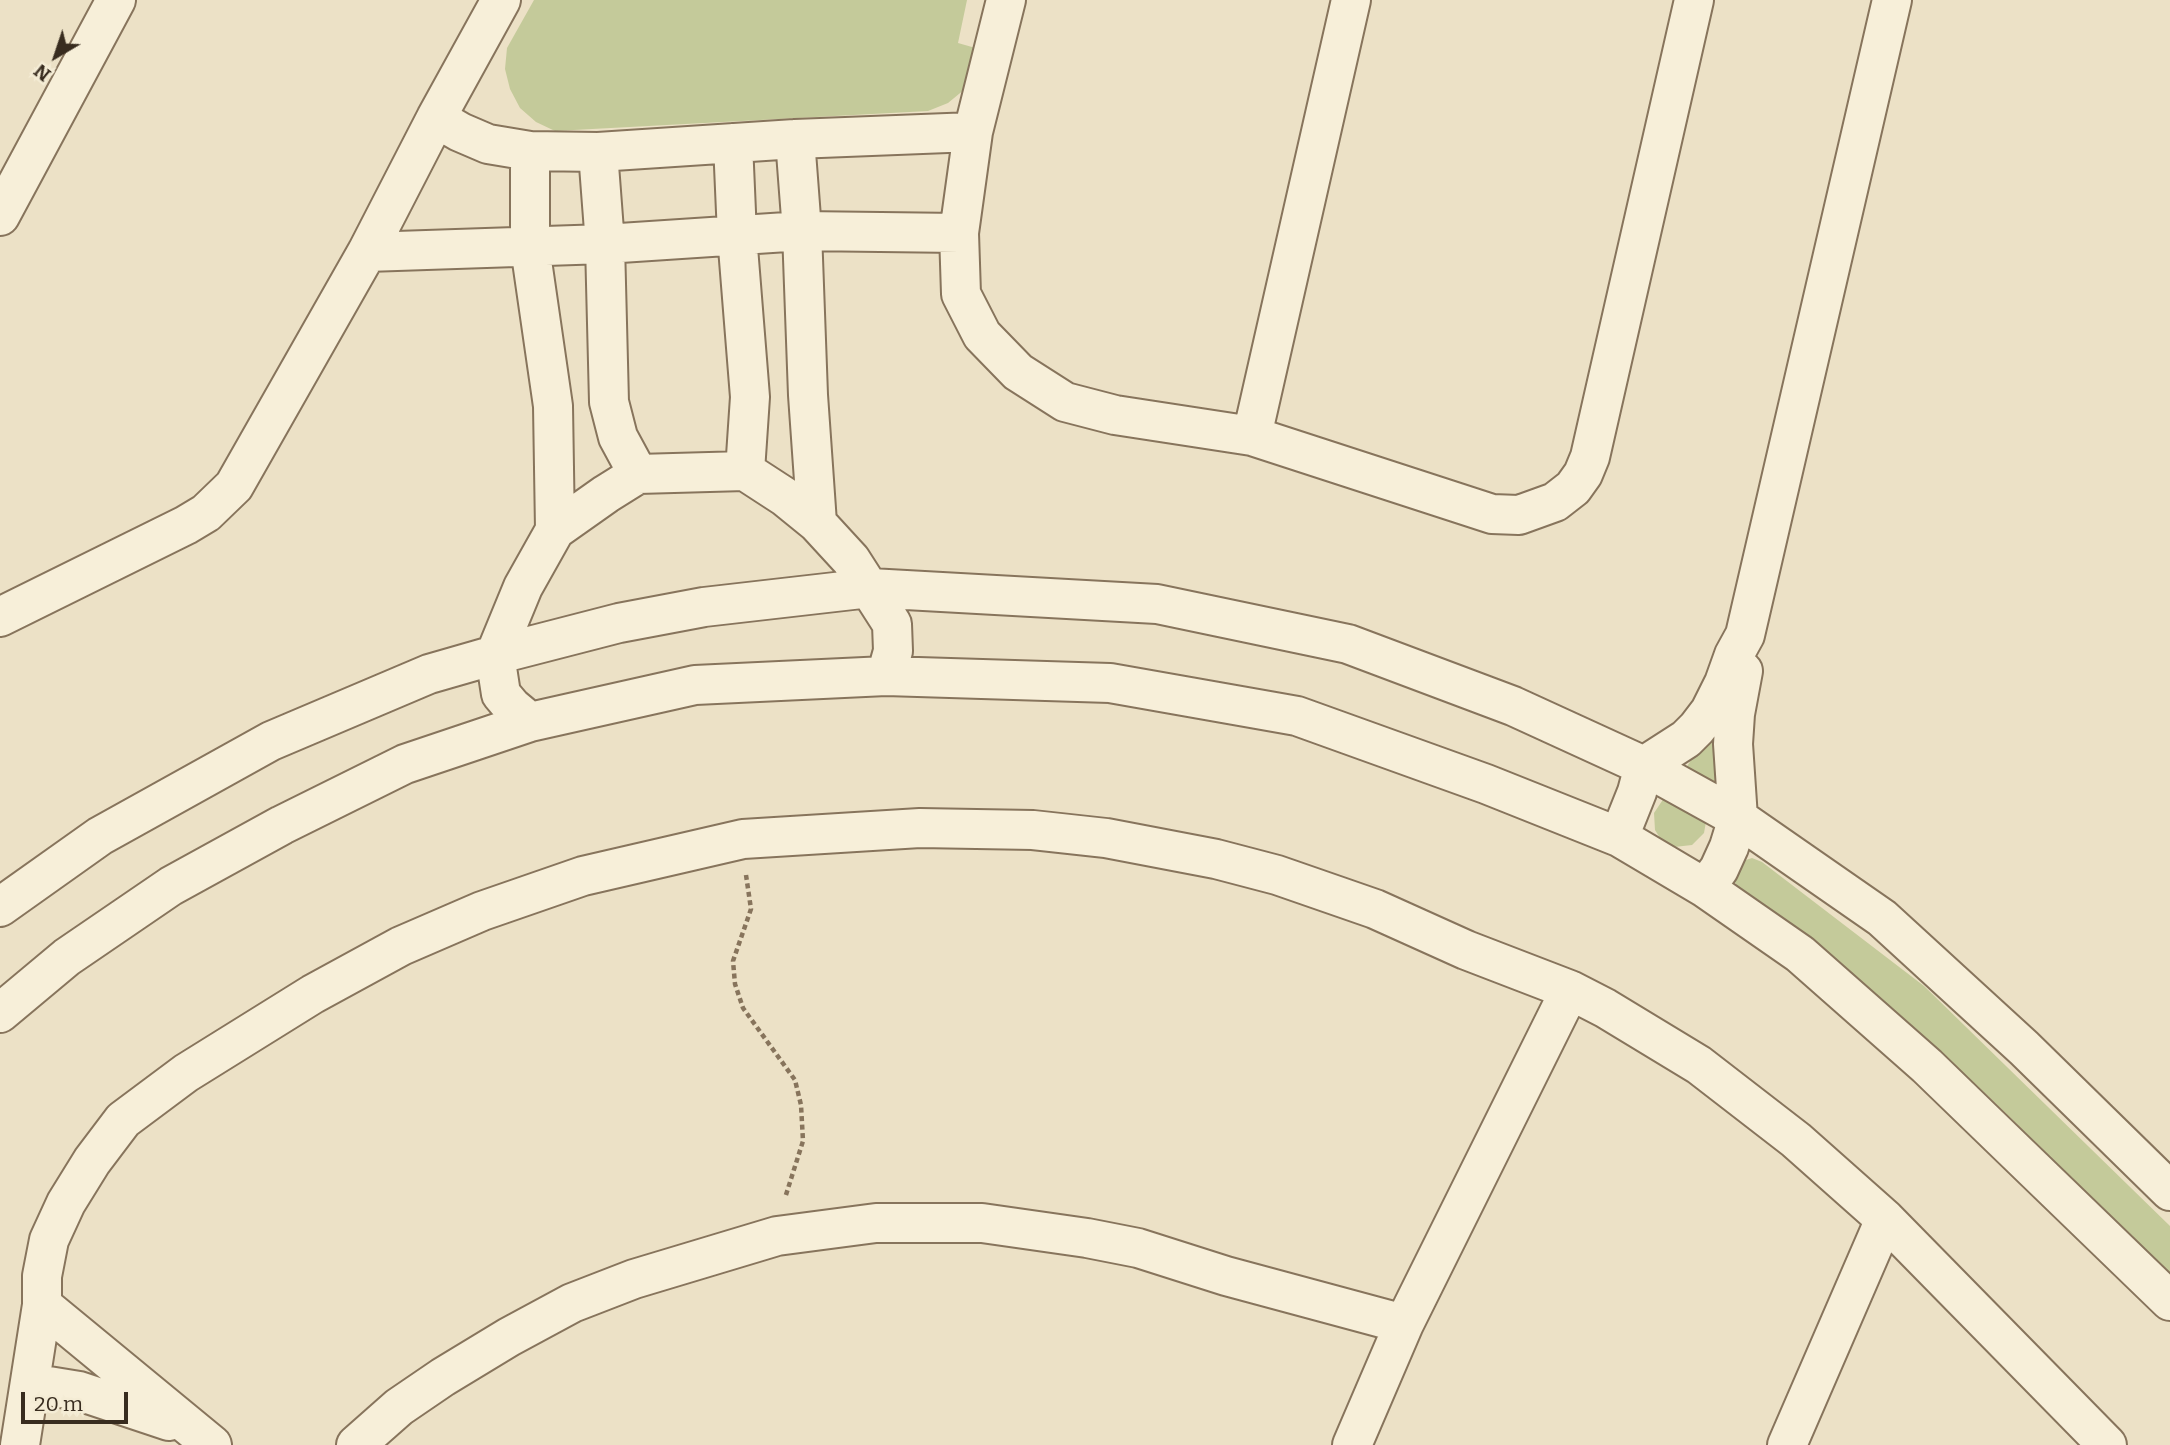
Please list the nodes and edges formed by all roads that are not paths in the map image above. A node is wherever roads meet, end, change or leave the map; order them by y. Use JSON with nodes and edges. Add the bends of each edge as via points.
{"nodes":[{"id":1,"x":116,"y":0,"type":"edge"},
{"id":2,"x":500,"y":0,"type":"edge"},
{"id":3,"x":1006,"y":0,"type":"edge"},
{"id":4,"x":1351,"y":0,"type":"edge"},
{"id":5,"x":1694,"y":0,"type":"edge"},
{"id":6,"x":1892,"y":0,"type":"edge"},
{"id":7,"x":436,"y":118,"type":"junction"},
{"id":8,"x":973,"y":132,"type":"junction"},
{"id":9,"x":795,"y":139,"type":"junction"},
{"id":10,"x":733,"y":143,"type":"junction"},
{"id":11,"x":530,"y":151,"type":"junction"},
{"id":12,"x":598,"y":152,"type":"junction"},
{"id":13,"x":0,"y":216,"type":"edge"},
{"id":14,"x":802,"y":231,"type":"junction"},
{"id":15,"x":959,"y":233,"type":"junction"},
{"id":16,"x":737,"y":235,"type":"junction"},
{"id":17,"x":605,"y":244,"type":"junction"},
{"id":18,"x":530,"y":247,"type":"junction"},
{"id":19,"x":367,"y":252,"type":"junction"},
{"id":20,"x":1252,"y":436,"type":"junction"},
{"id":21,"x":745,"y":471,"type":"junction"},
{"id":22,"x":638,"y":474,"type":"junction"},
{"id":23,"x":817,"y":523,"type":"junction"},
{"id":24,"x":555,"y":530,"type":"junction"},
{"id":25,"x":870,"y":588,"type":"junction"},
{"id":26,"x":0,"y":617,"type":"edge"},
{"id":27,"x":1745,"y":635,"type":"junction"},
{"id":28,"x":495,"y":655,"type":"junction"},
{"id":29,"x":886,"y":676,"type":"junction"},
{"id":30,"x":530,"y":722,"type":"junction"},
{"id":31,"x":1644,"y":766,"type":"junction"},
{"id":32,"x":1738,"y":818,"type":"junction"},
{"id":33,"x":1619,"y":837,"type":"junction"},
{"id":34,"x":1705,"y":888,"type":"junction"},
{"id":35,"x":0,"y":907,"type":"edge"},
{"id":36,"x":1570,"y":990,"type":"junction"},
{"id":37,"x":0,"y":1013,"type":"edge"},
{"id":38,"x":2170,"y":1191,"type":"edge"},
{"id":39,"x":1885,"y":1219,"type":"junction"},
{"id":40,"x":2170,"y":1301,"type":"edge"},
{"id":41,"x":42,"y":1305,"type":"junction"},
{"id":42,"x":1404,"y":1324,"type":"junction"},
{"id":43,"x":30,"y":1382,"type":"junction"},
{"id":44,"x":205,"y":1439,"type":"edge"},
{"id":45,"x":20,"y":1445,"type":"edge"},
{"id":46,"x":356,"y":1445,"type":"edge"},
{"id":47,"x":1352,"y":1445,"type":"edge"},
{"id":48,"x":1787,"y":1445,"type":"edge"},
{"id":49,"x":2107,"y":1445,"type":"edge"}],
"edges":[{"from":1,"to":13,"type":"street"},
{"from":2,"to":7,"type":"street"},
{"from":3,"to":8,"type":"street"},
{"from":4,"to":20,"type":"street"},
{"from":5,"to":20,"type":"street","via":[[1595,439],[1573,488],[1538,509],[1519,515],[1492,514]]},
{"from":6,"to":27,"type":"street"},
{"from":7,"to":11,"type":"street","via":[[488,144]]},
{"from":7,"to":19,"type":"street"},
{"from":8,"to":9,"type":"street"},
{"from":8,"to":15,"type":"street"},
{"from":9,"to":10,"type":"street"},
{"from":9,"to":14,"type":"street"},
{"from":10,"to":12,"type":"street"},
{"from":10,"to":16,"type":"street"},
{"from":11,"to":12,"type":"street"},
{"from":11,"to":18,"type":"street"},
{"from":12,"to":17,"type":"street"},
{"from":14,"to":15,"type":"street"},
{"from":14,"to":16,"type":"street"},
{"from":14,"to":23,"type":"street"},
{"from":15,"to":20,"type":"street","via":[[961,294],[982,335],[1018,372],[1065,402],[1115,415]]},
{"from":16,"to":17,"type":"street"},
{"from":16,"to":21,"type":"street","via":[[750,397]]},
{"from":17,"to":18,"type":"street"},
{"from":17,"to":22,"type":"street","via":[[609,402],[618,438]]},
{"from":18,"to":19,"type":"street"},
{"from":18,"to":24,"type":"street","via":[[553,406]]},
{"from":19,"to":26,"type":"street","via":[[263,437],[220,501],[186,525]]},
{"from":21,"to":22,"type":"street"},
{"from":21,"to":23,"type":"street"},
{"from":22,"to":24,"type":"street"},
{"from":23,"to":25,"type":"street"},
{"from":24,"to":28,"type":"street","via":[[523,587]]},
{"from":25,"to":28,"type":"street","via":[[704,607]]},
{"from":25,"to":29,"type":"street","via":[[892,624],[893,651]]},
{"from":25,"to":31,"type":"street","via":[[1157,604],[1348,644],[1514,706]]},
{"from":27,"to":31,"type":"street","via":[[1697,728]]},
{"from":27,"to":32,"type":"street","via":[[1747,653],[1733,744]]},
{"from":28,"to":30,"type":"street","via":[[502,694]]},
{"from":28,"to":35,"type":"street","via":[[429,674],[271,740],[100,836]]},
{"from":29,"to":30,"type":"street","via":[[695,685]]},
{"from":29,"to":33,"type":"street","via":[[1110,683],[1297,716]]},
{"from":30,"to":37,"type":"street","via":[[405,764],[193,873],[67,957]]},
{"from":31,"to":32,"type":"street"},
{"from":31,"to":33,"type":"street"},
{"from":32,"to":34,"type":"street","via":[[1729,848]]},
{"from":32,"to":38,"type":"street","via":[[1882,918]]},
{"from":33,"to":34,"type":"street"},
{"from":34,"to":40,"type":"street","via":[[1800,954],[1908,1048]]},
{"from":36,"to":39,"type":"street","via":[[1699,1065],[1796,1140]]},
{"from":36,"to":41,"type":"street","via":[[1303,883],[1216,859],[1106,838],[1033,830],[920,828],[743,839],[583,876],[482,911],[401,946],[313,993],[186,1073],[123,1120],[92,1161],[50,1240],[41,1276]]},
{"from":36,"to":42,"type":"street"},
{"from":39,"to":48,"type":"street"},
{"from":39,"to":49,"type":"street"},
{"from":41,"to":43,"type":"street"},
{"from":41,"to":44,"type":"street"},
{"from":42,"to":46,"type":"street","via":[[1138,1248],[982,1223],[876,1223],[777,1236],[657,1271],[572,1303],[443,1377]]},
{"from":42,"to":47,"type":"street"},
{"from":43,"to":44,"type":"street","via":[[114,1401]]},
{"from":43,"to":45,"type":"street"}]}
